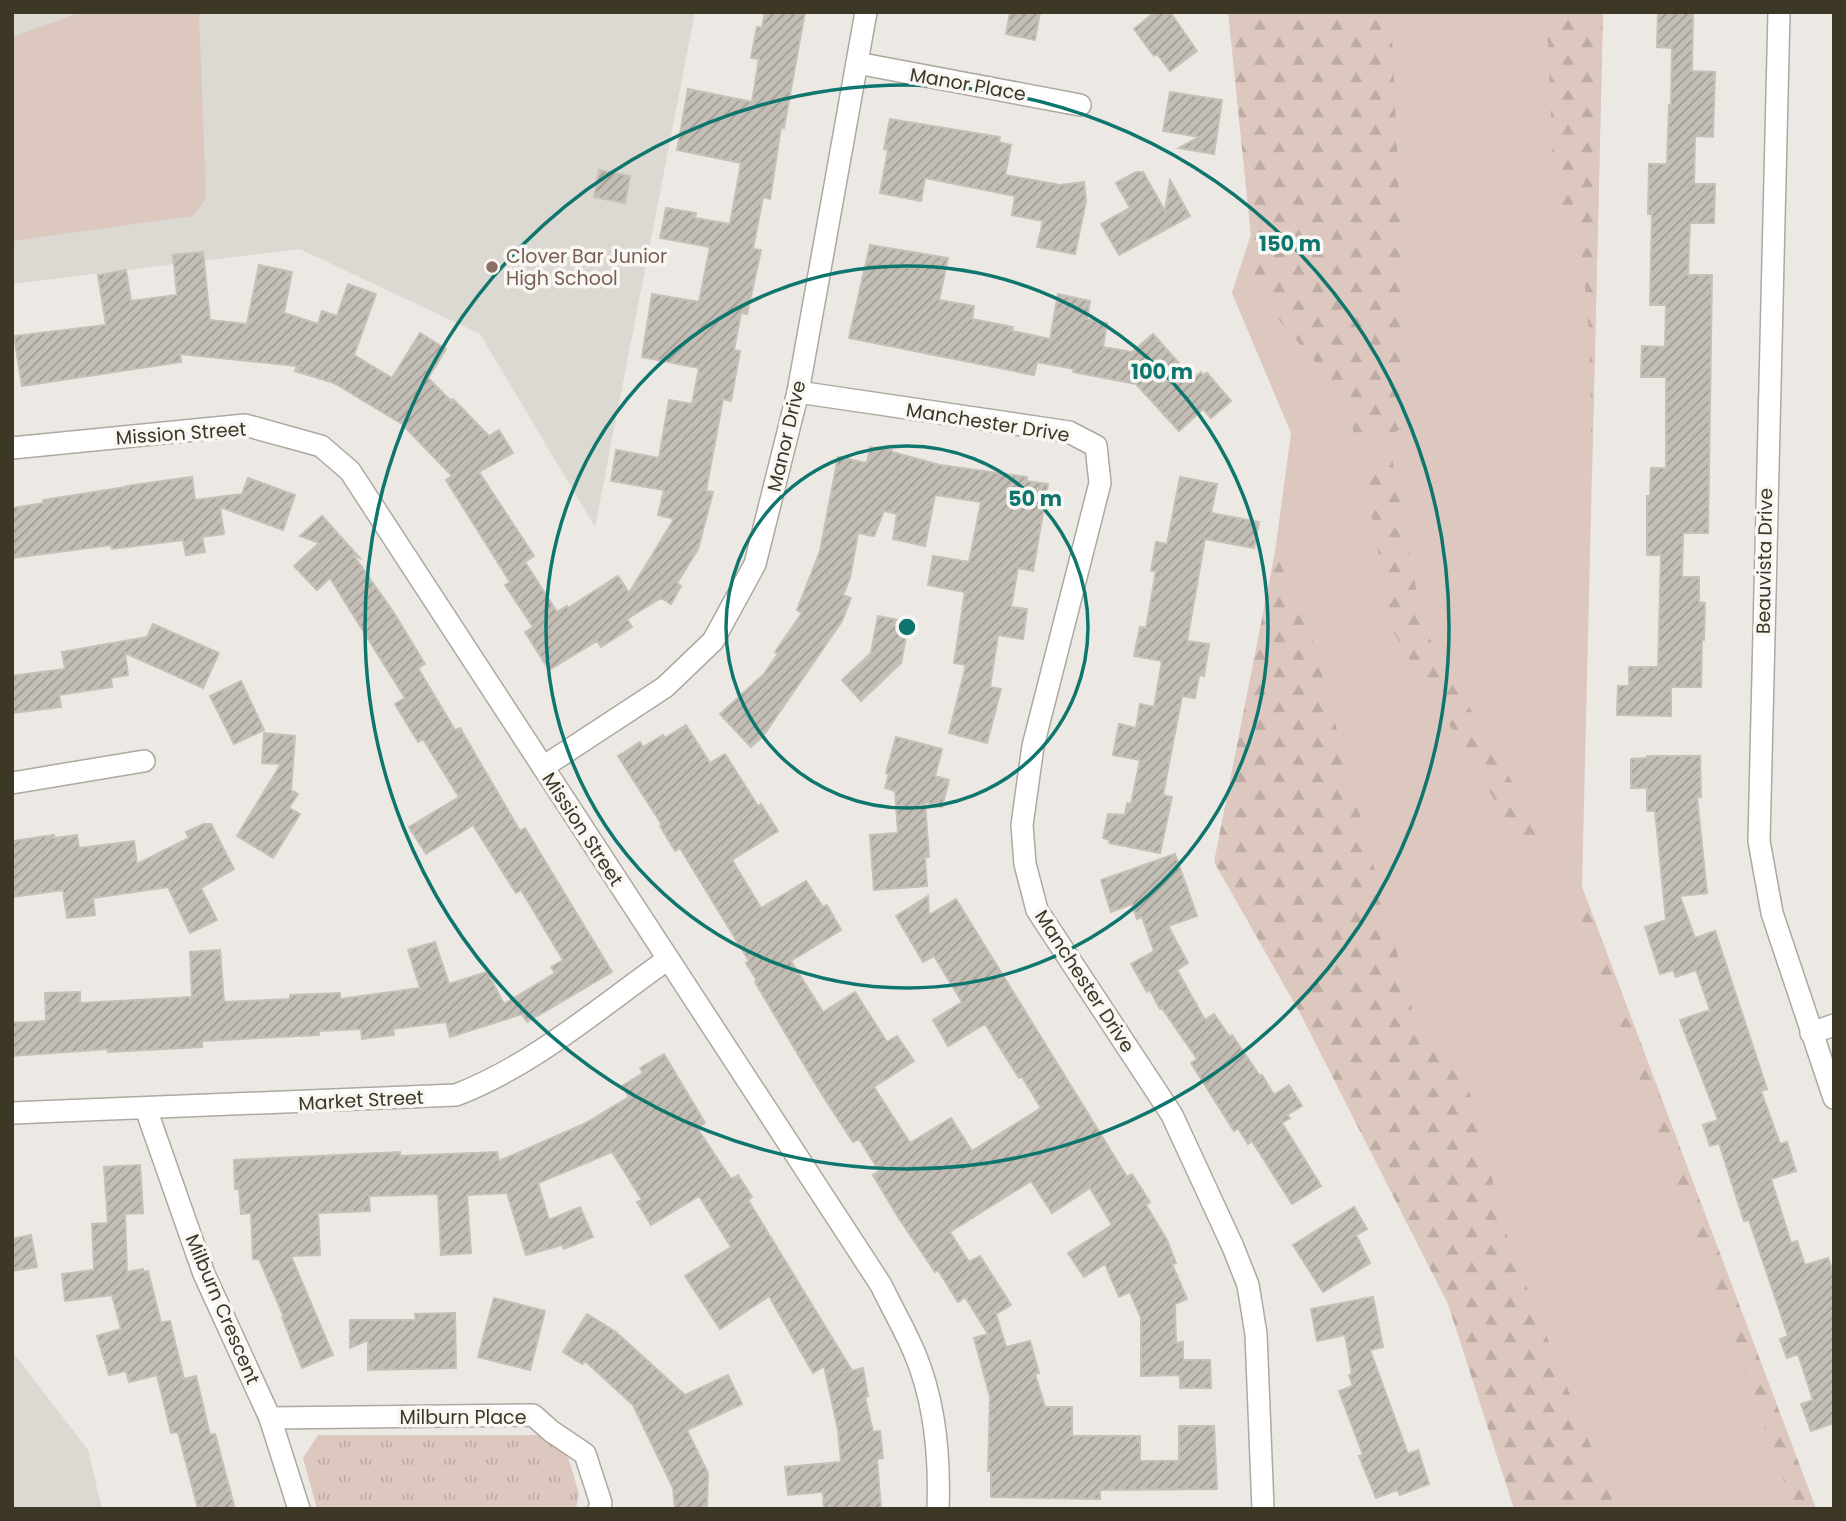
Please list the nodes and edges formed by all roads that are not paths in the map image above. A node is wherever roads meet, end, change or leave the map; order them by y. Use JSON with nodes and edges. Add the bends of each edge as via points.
{"nodes":[{"id":1,"x":866,"y":12,"type":"edge"},
{"id":2,"x":1779,"y":12,"type":"edge"},
{"id":3,"x":857,"y":64,"type":"junction"},
{"id":4,"x":1080,"y":105,"type":"dead end"},
{"id":5,"x":798,"y":392,"type":"junction"},
{"id":6,"x":12,"y":448,"type":"edge"},
{"id":7,"x":144,"y":761,"type":"dead end"},
{"id":8,"x":543,"y":767,"type":"junction"},
{"id":9,"x":12,"y":783,"type":"edge"},
{"id":10,"x":668,"y":958,"type":"junction"},
{"id":11,"x":1834,"y":1025,"type":"edge"},
{"id":12,"x":1811,"y":1033,"type":"junction"},
{"id":13,"x":1834,"y":1098,"type":"edge"},
{"id":14,"x":146,"y":1109,"type":"junction"},
{"id":15,"x":12,"y":1113,"type":"edge"},
{"id":16,"x":270,"y":1418,"type":"junction"},
{"id":17,"x":299,"y":1509,"type":"edge"},
{"id":18,"x":600,"y":1509,"type":"edge"},
{"id":19,"x":938,"y":1509,"type":"edge"},
{"id":20,"x":1263,"y":1509,"type":"edge"}],
"edges":[{"from":1,"to":3,"type":"street","name":"Manor Drive"},
{"from":2,"to":12,"type":"street","name":"Beauvista Drive","via":[[1759,841],[1772,913]]},
{"from":3,"to":4,"type":"street","name":"Manor Place"},
{"from":3,"to":5,"type":"street","name":"Manor Drive"},
{"from":5,"to":8,"type":"street","name":"Manor Drive","via":[[755,564],[713,641],[665,687]]},
{"from":5,"to":20,"type":"street","name":"Manchester Drive","via":[[1069,432],[1096,446],[1100,483],[1033,746],[1022,825],[1025,864],[1037,910],[1172,1115],[1248,1285],[1256,1334]]},
{"from":6,"to":8,"type":"street","name":"Mission Street","via":[[245,425],[321,446],[350,471]]},
{"from":7,"to":9,"type":"street"},
{"from":8,"to":10,"type":"street","name":"Mission Street"},
{"from":10,"to":14,"type":"street","name":"Market Street","via":[[517,1067],[456,1095]]},
{"from":10,"to":19,"type":"street","name":"Mission Street","via":[[881,1285],[916,1355],[931,1406],[940,1469]]},
{"from":11,"to":12,"type":"street"},
{"from":12,"to":13,"type":"street","name":"Beauvista Drive"},
{"from":14,"to":15,"type":"street","name":"Market Street"},
{"from":14,"to":16,"type":"street","name":"Milburn Crescent","via":[[204,1274]]},
{"from":16,"to":17,"type":"street","name":"Milburn Crescent"},
{"from":16,"to":18,"type":"street","name":"Milburn Place","via":[[533,1415],[585,1454]]}]}
